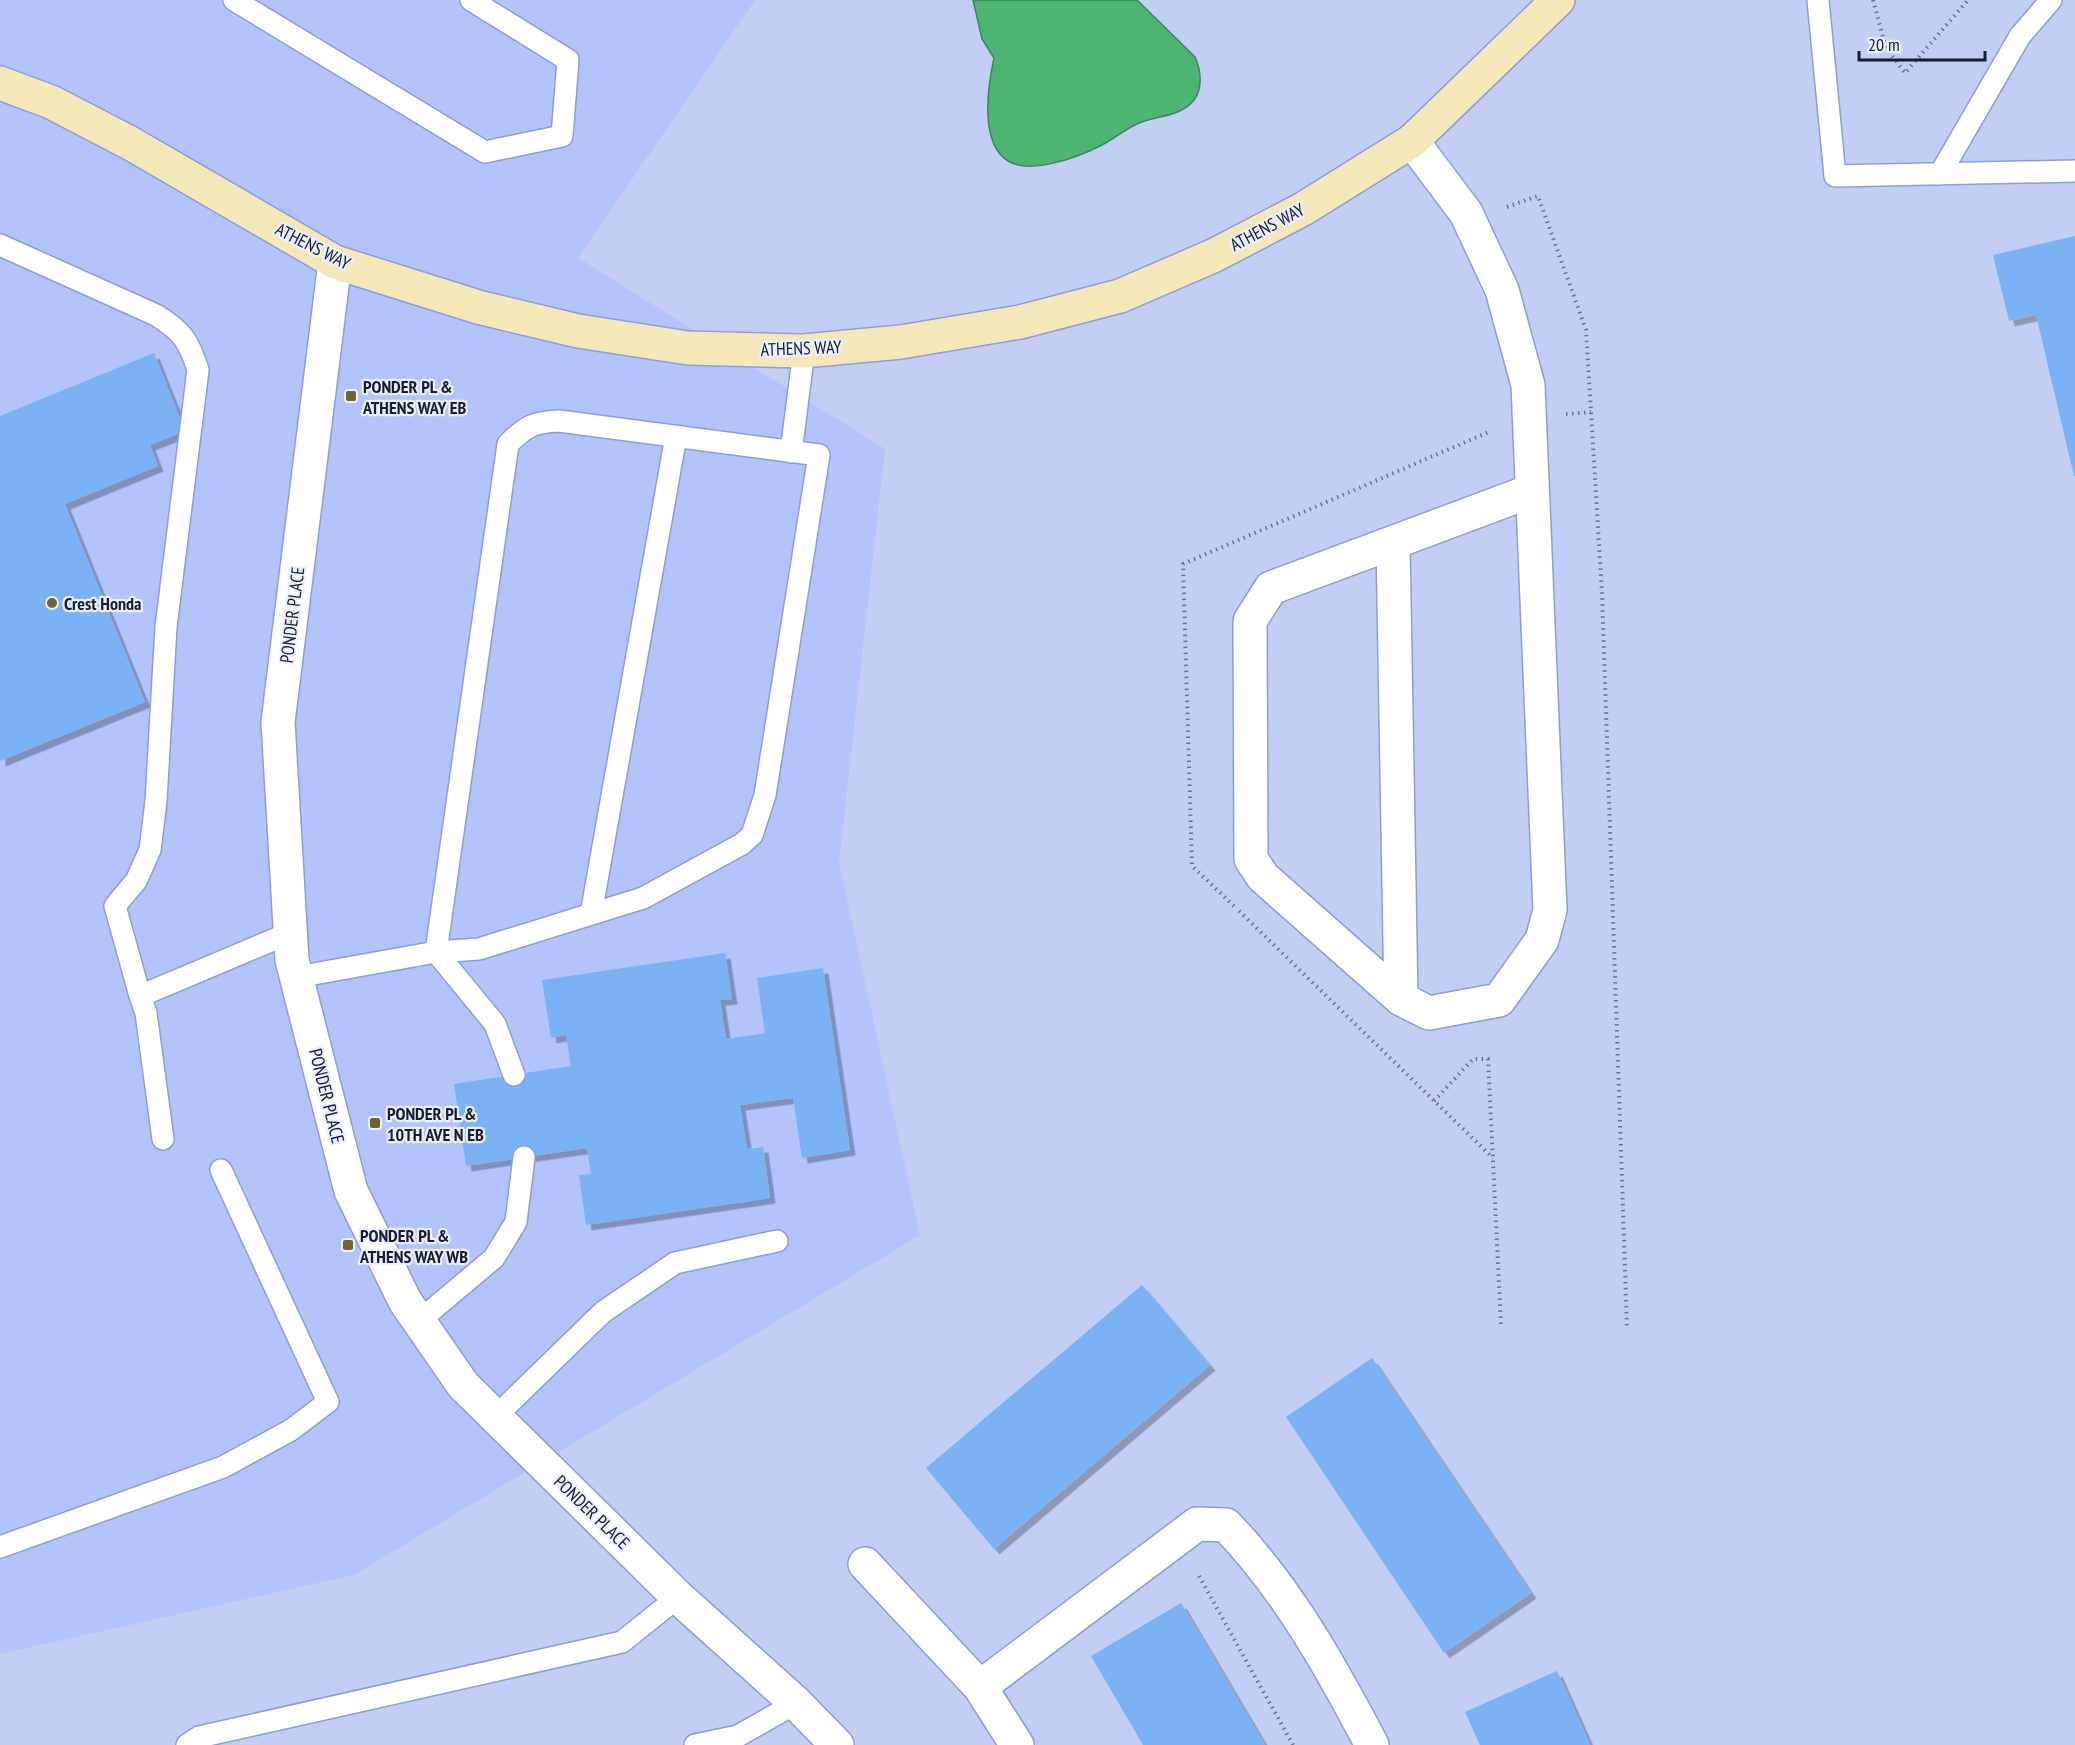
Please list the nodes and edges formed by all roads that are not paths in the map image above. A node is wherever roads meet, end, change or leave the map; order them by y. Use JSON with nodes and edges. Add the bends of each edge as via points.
{"nodes":[{"id":1,"x":471,"y":0,"type":"edge"},
{"id":2,"x":1558,"y":0,"type":"edge"},
{"id":3,"x":1818,"y":0,"type":"edge"},
{"id":4,"x":2051,"y":0,"type":"edge"},
{"id":5,"x":247,"y":3,"type":"edge"},
{"id":6,"x":0,"y":83,"type":"edge"},
{"id":7,"x":1412,"y":141,"type":"junction"},
{"id":8,"x":2075,"y":171,"type":"edge"},
{"id":9,"x":1940,"y":174,"type":"junction"},
{"id":10,"x":0,"y":245,"type":"edge"},
{"id":11,"x":335,"y":262,"type":"junction"},
{"id":12,"x":804,"y":351,"type":"junction"},
{"id":13,"x":676,"y":436,"type":"junction"},
{"id":14,"x":791,"y":452,"type":"junction"},
{"id":15,"x":1530,"y":491,"type":"junction"},
{"id":16,"x":1393,"y":543,"type":"junction"},
{"id":17,"x":591,"y":914,"type":"junction"},
{"id":18,"x":292,"y":932,"type":"junction"},
{"id":19,"x":436,"y":952,"type":"junction"},
{"id":20,"x":297,"y":977,"type":"junction"},
{"id":21,"x":140,"y":996,"type":"junction"},
{"id":22,"x":1401,"y":999,"type":"junction"},
{"id":23,"x":514,"y":1075,"type":"dead end"},
{"id":24,"x":163,"y":1139,"type":"dead end"},
{"id":25,"x":524,"y":1157,"type":"dead end"},
{"id":26,"x":221,"y":1170,"type":"dead end"},
{"id":27,"x":777,"y":1241,"type":"dead end"},
{"id":28,"x":419,"y":1322,"type":"junction"},
{"id":29,"x":495,"y":1417,"type":"junction"},
{"id":30,"x":0,"y":1547,"type":"edge"},
{"id":31,"x":865,"y":1564,"type":"dead end"},
{"id":32,"x":678,"y":1597,"type":"junction"},
{"id":33,"x":980,"y":1687,"type":"junction"},
{"id":34,"x":796,"y":1703,"type":"junction"},
{"id":35,"x":187,"y":1745,"type":"edge"},
{"id":36,"x":695,"y":1745,"type":"edge"},
{"id":37,"x":837,"y":1745,"type":"edge"},
{"id":38,"x":1017,"y":1745,"type":"edge"},
{"id":39,"x":1372,"y":1745,"type":"edge"}],
"edges":[{"from":1,"to":5,"type":"lane","via":[[568,60],[562,136],[485,152]]},
{"from":2,"to":7,"type":"street","name":"ATHENS WAY"},
{"from":3,"to":9,"type":"lane","via":[[1835,176]]},
{"from":4,"to":9,"type":"lane","via":[[2020,36]]},
{"from":6,"to":11,"type":"street","name":"ATHENS WAY","via":[[51,102],[130,143]]},
{"from":7,"to":12,"type":"street","name":"ATHENS WAY","via":[[1293,214],[1215,255],[1120,296],[974,331]]},
{"from":7,"to":15,"type":"street","via":[[1466,213],[1502,290],[1528,385]]},
{"from":8,"to":9,"type":"lane"},
{"from":10,"to":21,"type":"lane","via":[[179,329],[198,370],[166,627],[150,850],[136,881],[115,906]]},
{"from":11,"to":12,"type":"street","name":"ATHENS WAY","via":[[478,307],[578,331],[688,348]]},
{"from":11,"to":18,"type":"street","name":"PONDER PLACE","via":[[278,722]]},
{"from":12,"to":14,"type":"lane"},
{"from":13,"to":14,"type":"lane"},
{"from":13,"to":17,"type":"lane"},
{"from":13,"to":19,"type":"lane","via":[[559,421],[538,422],[508,444]]},
{"from":14,"to":17,"type":"lane","via":[[819,455],[765,795],[752,835],[643,898]]},
{"from":15,"to":16,"type":"street"},
{"from":15,"to":22,"type":"street","via":[[1550,910],[1545,930],[1499,1000],[1429,1013]]},
{"from":16,"to":22,"type":"street"},
{"from":16,"to":22,"type":"street","via":[[1271,588],[1250,621],[1251,859],[1263,877]]},
{"from":17,"to":19,"type":"lane","via":[[478,949]]},
{"from":18,"to":20,"type":"street","name":"PONDER PLACE","via":[[292,960]]},
{"from":18,"to":21,"type":"lane"},
{"from":19,"to":20,"type":"lane"},
{"from":19,"to":23,"type":"lane","via":[[495,1024]]},
{"from":20,"to":28,"type":"street","name":"PONDER PLACE","via":[[351,1191]]},
{"from":21,"to":24,"type":"lane","via":[[146,1013]]},
{"from":25,"to":28,"type":"lane","via":[[516,1222],[494,1258]]},
{"from":26,"to":30,"type":"lane","via":[[327,1402],[291,1430],[223,1467]]},
{"from":27,"to":29,"type":"lane","via":[[675,1263],[603,1312]]},
{"from":28,"to":29,"type":"street","name":"PONDER PLACE","via":[[463,1385]]},
{"from":29,"to":32,"type":"street","name":"PONDER PLACE"},
{"from":31,"to":33,"type":"street"},
{"from":32,"to":34,"type":"street","name":"PONDER PLACE"},
{"from":32,"to":35,"type":"lane","via":[[622,1642],[199,1737]]},
{"from":33,"to":38,"type":"street"},
{"from":33,"to":39,"type":"street","via":[[1197,1524],[1226,1525],[1250,1550],[1330,1664]]},
{"from":34,"to":36,"type":"lane","via":[[738,1736]]},
{"from":34,"to":37,"type":"street","name":"PONDER PLACE"}]}
